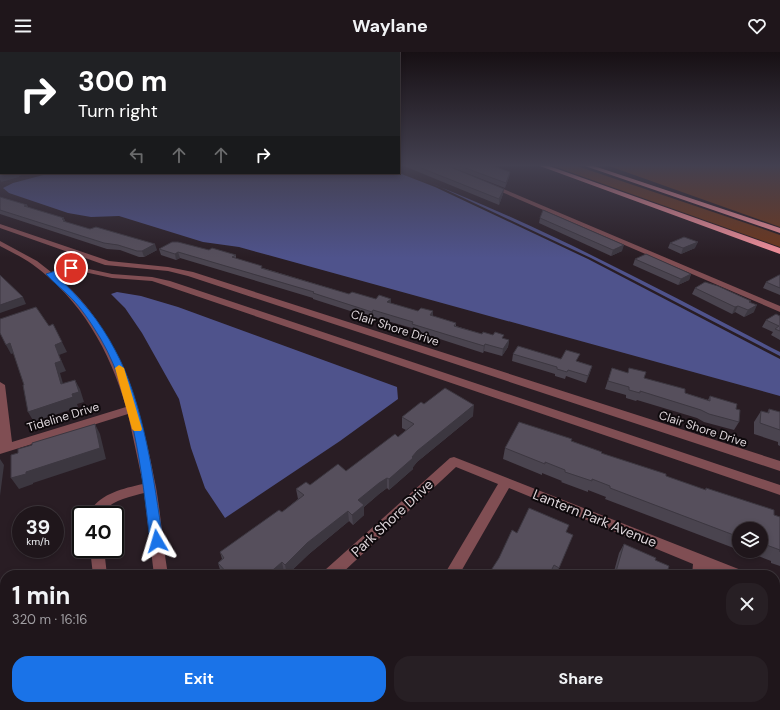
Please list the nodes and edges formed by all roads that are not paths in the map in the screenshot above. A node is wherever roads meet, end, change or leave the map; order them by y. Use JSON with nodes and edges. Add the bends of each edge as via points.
{"nodes":[{"id":1,"x":518,"y":197,"type":"edge"},
{"id":2,"x":629,"y":197,"type":"edge"},
{"id":3,"x":679,"y":197,"type":"edge"},
{"id":4,"x":0,"y":226,"type":"edge"},
{"id":5,"x":780,"y":231,"type":"edge"},
{"id":6,"x":0,"y":243,"type":"edge"},
{"id":7,"x":780,"y":251,"type":"edge"},
{"id":8,"x":50,"y":274,"type":"junction"},
{"id":9,"x":780,"y":309,"type":"edge"},
{"id":10,"x":0,"y":385,"type":"edge"},
{"id":11,"x":133,"y":409,"type":"junction"},
{"id":12,"x":4,"y":448,"type":"edge"},
{"id":13,"x":454,"y":461,"type":"joint"},
{"id":14,"x":780,"y":466,"type":"edge"},
{"id":15,"x":506,"y":482,"type":"junction"},
{"id":16,"x":150,"y":487,"type":"junction"},
{"id":17,"x":780,"y":490,"type":"edge"},
{"id":18,"x":99,"y":506,"type":"edge"},
{"id":19,"x":98,"y":558,"type":"edge"},
{"id":20,"x":700,"y":560,"type":"junction"},
{"id":21,"x":99,"y":570,"type":"edge"},
{"id":22,"x":162,"y":570,"type":"edge"},
{"id":23,"x":335,"y":570,"type":"edge"},
{"id":24,"x":454,"y":570,"type":"edge"},
{"id":25,"x":699,"y":570,"type":"edge"},
{"id":26,"x":724,"y":570,"type":"edge"}],
"edges":[{"from":1,"to":9,"type":"street"},
{"from":2,"to":7,"type":"highway"},
{"from":3,"to":5,"type":"highway"},
{"from":4,"to":14,"type":"street","name":"Clair Shore Drive","via":[[108,263],[168,269],[190,274]]},
{"from":6,"to":8,"type":"street"},
{"from":8,"to":11,"type":"street","via":[[72,294],[98,328],[112,351]]},
{"from":8,"to":17,"type":"street","via":[[75,268],[167,283]]},
{"from":10,"to":12,"type":"street"},
{"from":11,"to":12,"type":"street","name":"Tideline Drive"},
{"from":11,"to":16,"type":"street"},
{"from":13,"to":15,"type":"street","name":"Lantern Park Avenue"},
{"from":13,"to":23,"type":"street","name":"Park Shore Drive"},
{"from":15,"to":20,"type":"street","name":"Lantern Park Avenue"},
{"from":15,"to":24,"type":"street"},
{"from":16,"to":18,"type":"street"},
{"from":16,"to":22,"type":"street"},
{"from":19,"to":21,"type":"street"},
{"from":20,"to":25,"type":"street"},
{"from":20,"to":26,"type":"street","name":"Lantern Park Avenue"}]}
